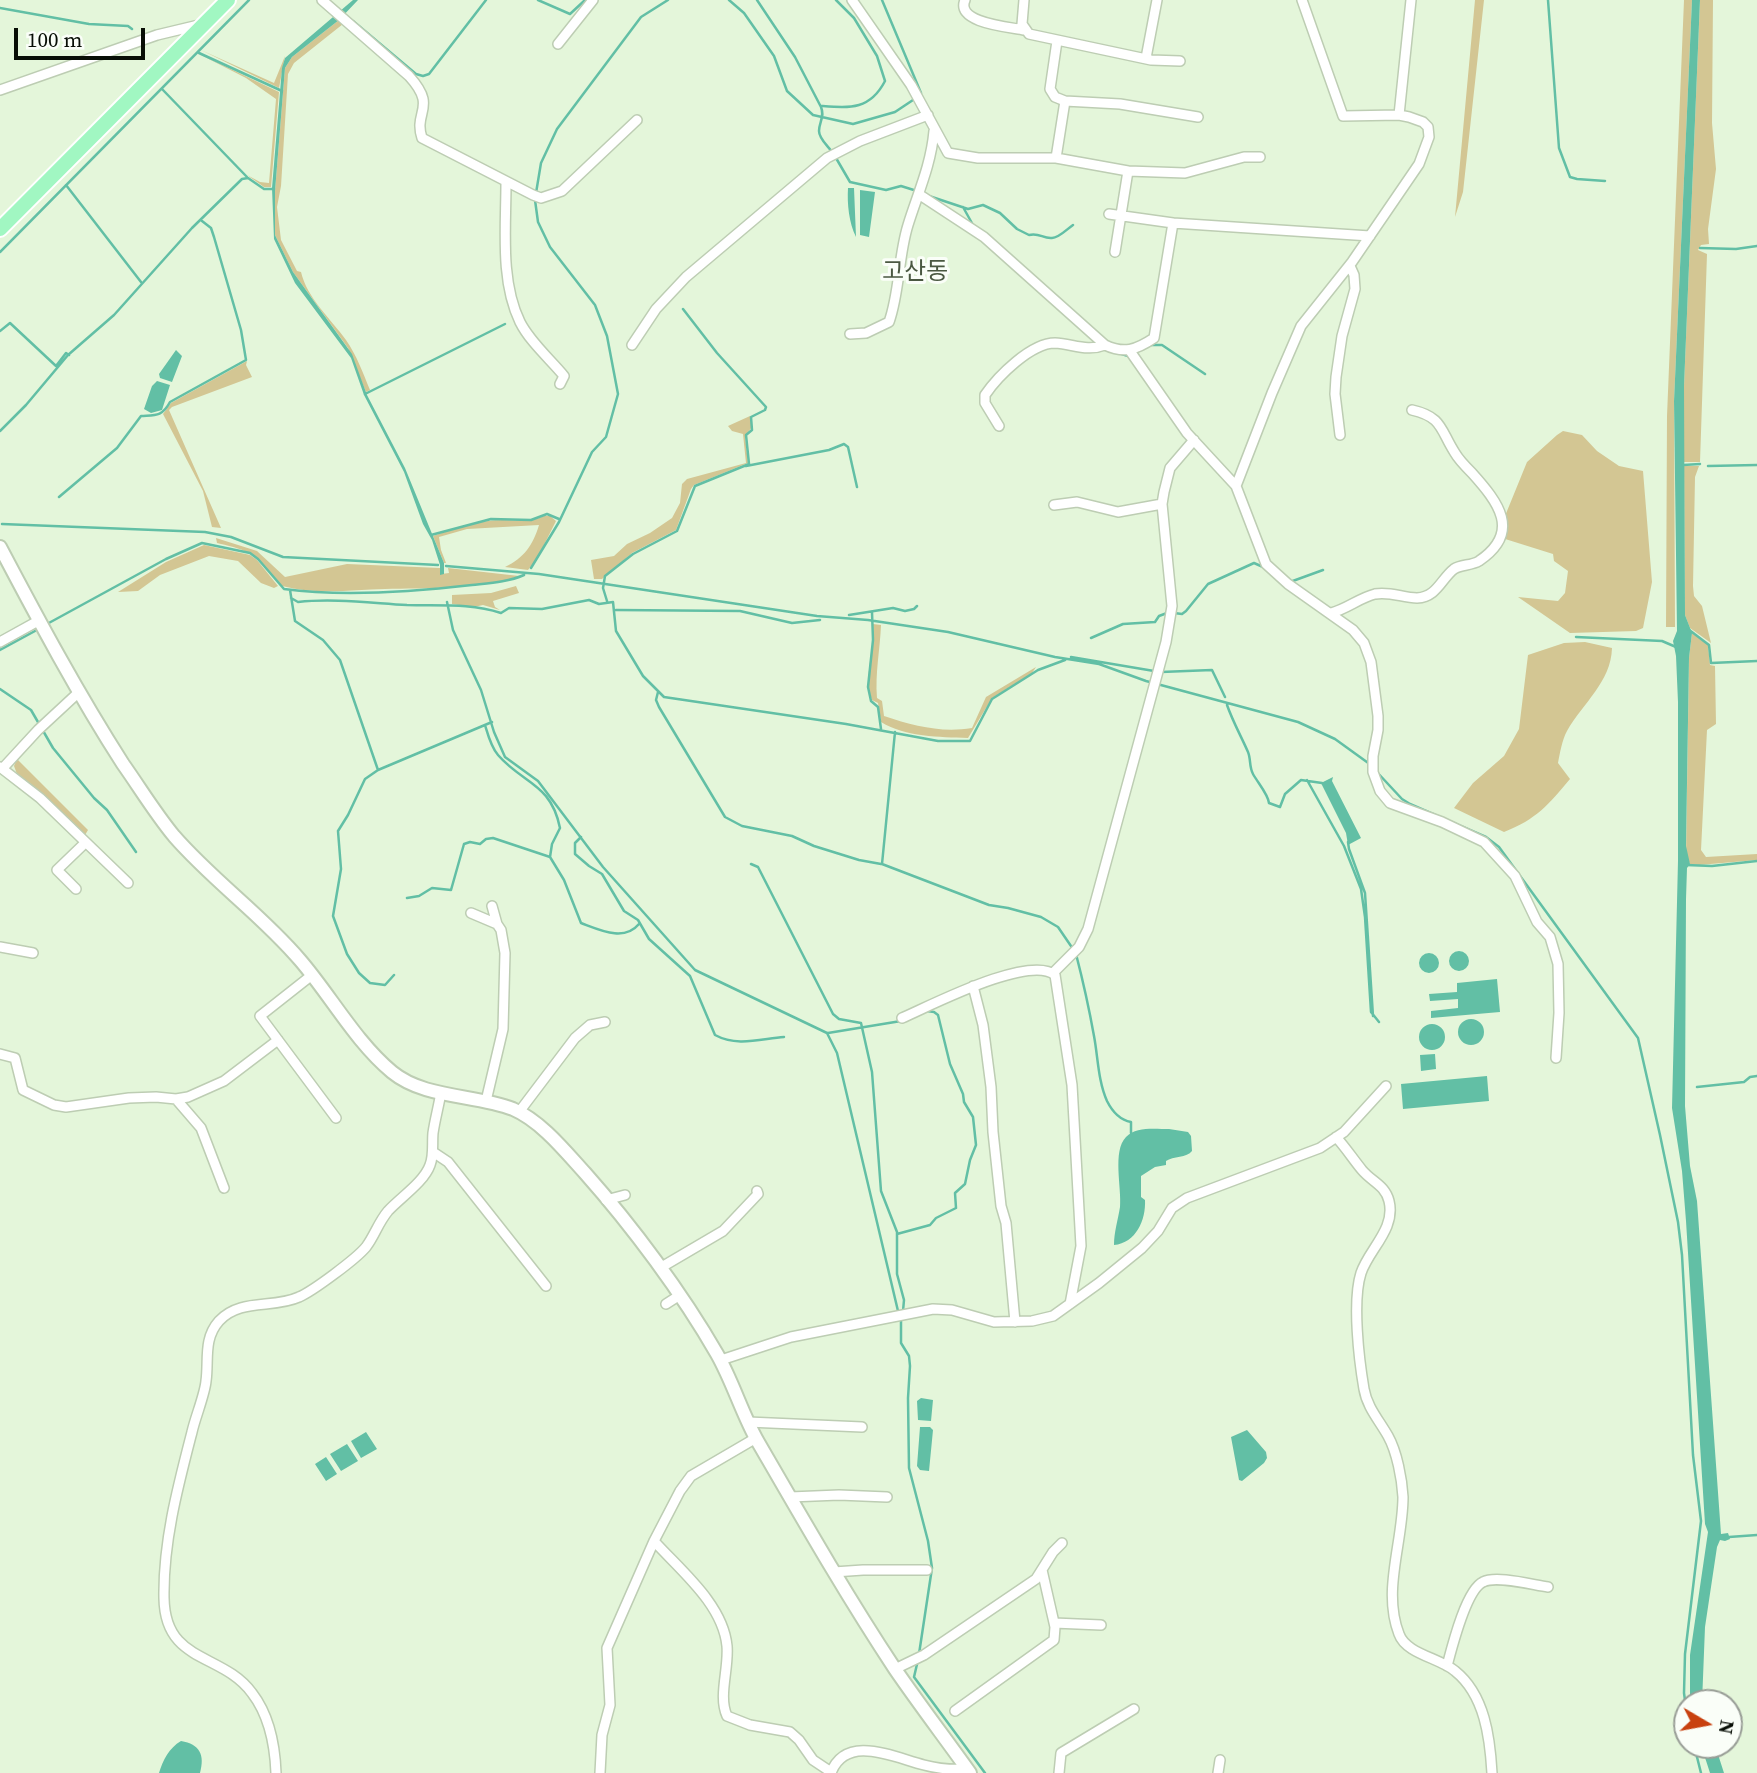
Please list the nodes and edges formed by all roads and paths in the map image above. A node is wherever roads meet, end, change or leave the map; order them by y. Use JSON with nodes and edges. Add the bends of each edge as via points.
{"nodes":[{"id":1,"x":228,"y":0,"type":"edge"},
{"id":2,"x":322,"y":0,"type":"edge"},
{"id":3,"x":593,"y":0,"type":"edge"},
{"id":4,"x":852,"y":0,"type":"edge"},
{"id":5,"x":965,"y":0,"type":"edge"},
{"id":6,"x":1024,"y":0,"type":"edge"},
{"id":7,"x":1157,"y":0,"type":"edge"},
{"id":8,"x":1302,"y":0,"type":"edge"},
{"id":9,"x":1411,"y":0,"type":"edge"},
{"id":10,"x":205,"y":23,"type":"junction"},
{"id":11,"x":1024,"y":30,"type":"junction"},
{"id":12,"x":1057,"y":41,"type":"junction"},
{"id":13,"x":558,"y":44,"type":"dead end"},
{"id":14,"x":1146,"y":58,"type":"junction"},
{"id":15,"x":1180,"y":61,"type":"dead end"},
{"id":16,"x":0,"y":90,"type":"edge"},
{"id":17,"x":1065,"y":100,"type":"junction"},
{"id":18,"x":928,"y":115,"type":"junction"},
{"id":19,"x":1399,"y":115,"type":"junction"},
{"id":20,"x":1198,"y":117,"type":"dead end"},
{"id":21,"x":637,"y":120,"type":"dead end"},
{"id":22,"x":934,"y":129,"type":"junction"},
{"id":23,"x":1260,"y":157,"type":"dead end"},
{"id":24,"x":1056,"y":158,"type":"junction"},
{"id":25,"x":1128,"y":171,"type":"junction"},
{"id":26,"x":506,"y":183,"type":"junction"},
{"id":27,"x":920,"y":195,"type":"junction"},
{"id":28,"x":1109,"y":214,"type":"dead end"},
{"id":29,"x":1121,"y":215,"type":"junction"},
{"id":30,"x":1173,"y":223,"type":"junction"},
{"id":31,"x":0,"y":229,"type":"edge"},
{"id":32,"x":1370,"y":236,"type":"junction"},
{"id":33,"x":1115,"y":252,"type":"dead end"},
{"id":34,"x":1350,"y":266,"type":"junction"},
{"id":35,"x":850,"y":334,"type":"dead end"},
{"id":36,"x":632,"y":345,"type":"dead end"},
{"id":37,"x":1105,"y":345,"type":"junction"},
{"id":38,"x":1130,"y":351,"type":"junction"},
{"id":39,"x":560,"y":384,"type":"dead end"},
{"id":40,"x":1412,"y":410,"type":"dead end"},
{"id":41,"x":999,"y":426,"type":"dead end"},
{"id":42,"x":1340,"y":435,"type":"dead end"},
{"id":43,"x":1194,"y":440,"type":"junction"},
{"id":44,"x":1236,"y":486,"type":"junction"},
{"id":45,"x":1161,"y":504,"type":"junction"},
{"id":46,"x":1054,"y":505,"type":"dead end"},
{"id":47,"x":0,"y":547,"type":"edge"},
{"id":48,"x":1331,"y":613,"type":"junction"},
{"id":49,"x":38,"y":621,"type":"junction"},
{"id":50,"x":0,"y":642,"type":"edge"},
{"id":51,"x":79,"y":692,"type":"junction"},
{"id":52,"x":1,"y":767,"type":"edge"},
{"id":53,"x":85,"y":843,"type":"junction"},
{"id":54,"x":128,"y":883,"type":"dead end"},
{"id":55,"x":76,"y":889,"type":"dead end"},
{"id":56,"x":492,"y":906,"type":"dead end"},
{"id":57,"x":471,"y":914,"type":"dead end"},
{"id":58,"x":497,"y":924,"type":"junction"},
{"id":59,"x":0,"y":947,"type":"edge"},
{"id":60,"x":33,"y":953,"type":"dead end"},
{"id":61,"x":1053,"y":973,"type":"junction"},
{"id":62,"x":312,"y":975,"type":"junction"},
{"id":63,"x":972,"y":986,"type":"junction"},
{"id":64,"x":902,"y":1018,"type":"dead end"},
{"id":65,"x":605,"y":1022,"type":"dead end"},
{"id":66,"x":278,"y":1040,"type":"junction"},
{"id":67,"x":0,"y":1054,"type":"edge"},
{"id":68,"x":1556,"y":1058,"type":"dead end"},
{"id":69,"x":1386,"y":1086,"type":"dead end"},
{"id":70,"x":441,"y":1092,"type":"junction"},
{"id":71,"x":176,"y":1099,"type":"junction"},
{"id":72,"x":485,"y":1101,"type":"junction"},
{"id":73,"x":519,"y":1112,"type":"junction"},
{"id":74,"x":336,"y":1118,"type":"dead end"},
{"id":75,"x":1336,"y":1137,"type":"junction"},
{"id":76,"x":433,"y":1152,"type":"junction"},
{"id":77,"x":224,"y":1188,"type":"dead end"},
{"id":78,"x":757,"y":1191,"type":"dead end"},
{"id":79,"x":625,"y":1195,"type":"dead end"},
{"id":80,"x":607,"y":1200,"type":"junction"},
{"id":81,"x":660,"y":1268,"type":"junction"},
{"id":82,"x":545,"y":1286,"type":"dead end"},
{"id":83,"x":680,"y":1295,"type":"junction"},
{"id":84,"x":666,"y":1304,"type":"dead end"},
{"id":85,"x":1069,"y":1304,"type":"junction"},
{"id":86,"x":1015,"y":1322,"type":"junction"},
{"id":87,"x":721,"y":1360,"type":"junction"},
{"id":88,"x":748,"y":1422,"type":"junction"},
{"id":89,"x":862,"y":1427,"type":"dead end"},
{"id":90,"x":757,"y":1438,"type":"junction"},
{"id":91,"x":790,"y":1497,"type":"junction"},
{"id":92,"x":887,"y":1497,"type":"dead end"},
{"id":93,"x":654,"y":1541,"type":"junction"},
{"id":94,"x":1062,"y":1543,"type":"dead end"},
{"id":95,"x":927,"y":1570,"type":"dead end"},
{"id":96,"x":1042,"y":1570,"type":"junction"},
{"id":97,"x":834,"y":1572,"type":"junction"},
{"id":98,"x":1548,"y":1587,"type":"dead end"},
{"id":99,"x":1055,"y":1623,"type":"junction"},
{"id":100,"x":1101,"y":1625,"type":"dead end"},
{"id":101,"x":1447,"y":1666,"type":"junction"},
{"id":102,"x":895,"y":1669,"type":"junction"},
{"id":103,"x":1134,"y":1709,"type":"dead end"},
{"id":104,"x":955,"y":1711,"type":"dead end"},
{"id":105,"x":1220,"y":1760,"type":"dead end"},
{"id":106,"x":969,"y":1771,"type":"edge"},
{"id":107,"x":276,"y":1773,"type":"edge"},
{"id":108,"x":600,"y":1773,"type":"edge"},
{"id":109,"x":831,"y":1773,"type":"edge"},
{"id":110,"x":1059,"y":1773,"type":"edge"},
{"id":111,"x":1219,"y":1773,"type":"edge"},
{"id":112,"x":1492,"y":1773,"type":"edge"}],
"edges":[{"from":1,"to":10,"type":"main road"},
{"from":2,"to":26,"type":"street","via":[[421,89],[422,138]]},
{"from":3,"to":13,"type":"street"},
{"from":4,"to":18,"type":"street"},
{"from":5,"to":11,"type":"street","via":[[962,4],[969,16]]},
{"from":6,"to":11,"type":"street"},
{"from":7,"to":14,"type":"street"},
{"from":8,"to":19,"type":"street","via":[[1343,116]]},
{"from":9,"to":19,"type":"street"},
{"from":10,"to":16,"type":"street","via":[[157,35]]},
{"from":10,"to":31,"type":"main road"},
{"from":11,"to":12,"type":"street"},
{"from":12,"to":14,"type":"street"},
{"from":12,"to":17,"type":"street","via":[[1050,89]]},
{"from":14,"to":15,"type":"street"},
{"from":17,"to":20,"type":"street"},
{"from":17,"to":24,"type":"street"},
{"from":18,"to":22,"type":"street"},
{"from":18,"to":36,"type":"street","via":[[827,158],[686,277],[656,309]]},
{"from":19,"to":32,"type":"street","via":[[1423,122],[1429,137],[1419,164]]},
{"from":21,"to":26,"type":"street","via":[[562,191],[541,198]]},
{"from":22,"to":24,"type":"street","via":[[948,153],[960,156]]},
{"from":22,"to":27,"type":"street"},
{"from":23,"to":25,"type":"street","via":[[1185,173]]},
{"from":24,"to":25,"type":"street"},
{"from":25,"to":29,"type":"street"},
{"from":26,"to":39,"type":"street","via":[[508,278],[515,308],[525,329],[564,376]]},
{"from":27,"to":35,"type":"street","via":[[907,226],[889,322],[866,333]]},
{"from":27,"to":37,"type":"street","via":[[984,237]]},
{"from":28,"to":29,"type":"street"},
{"from":29,"to":30,"type":"street"},
{"from":29,"to":33,"type":"street"},
{"from":30,"to":32,"type":"street"},
{"from":30,"to":38,"type":"street","via":[[1154,338]]},
{"from":32,"to":34,"type":"street"},
{"from":34,"to":42,"type":"street","via":[[1355,289],[1336,377]]},
{"from":34,"to":44,"type":"street","via":[[1296,337]]},
{"from":37,"to":38,"type":"street"},
{"from":37,"to":41,"type":"street","via":[[1095,349],[1045,344],[1027,354],[985,395]]},
{"from":38,"to":43,"type":"street"},
{"from":40,"to":48,"type":"street","via":[[1438,421],[1455,454],[1493,496],[1503,516],[1501,537],[1477,562],[1455,568],[1427,595],[1375,594]]},
{"from":43,"to":44,"type":"street"},
{"from":43,"to":45,"type":"street","via":[[1170,468]]},
{"from":44,"to":48,"type":"street","via":[[1266,564]]},
{"from":45,"to":46,"type":"street","via":[[1118,512],[1077,502]]},
{"from":45,"to":61,"type":"street","via":[[1172,607],[1166,642],[1088,929],[1079,947]]},
{"from":47,"to":49,"type":"street"},
{"from":48,"to":68,"type":"street","via":[[1364,643],[1371,662],[1378,730],[1373,772],[1380,792],[1391,803],[1484,842],[1515,876],[1537,922],[1550,936],[1558,964]]},
{"from":49,"to":50,"type":"street"},
{"from":49,"to":51,"type":"street"},
{"from":51,"to":52,"type":"street"},
{"from":51,"to":62,"type":"street","via":[[174,836]]},
{"from":52,"to":53,"type":"street"},
{"from":53,"to":54,"type":"street"},
{"from":53,"to":55,"type":"street","via":[[57,870]]},
{"from":56,"to":58,"type":"street"},
{"from":57,"to":58,"type":"street"},
{"from":58,"to":72,"type":"street","via":[[505,953],[505,1010]]},
{"from":59,"to":60,"type":"street"},
{"from":61,"to":63,"type":"street","via":[[1010,974]]},
{"from":61,"to":85,"type":"street","via":[[1072,1085],[1082,1246]]},
{"from":62,"to":66,"type":"street","via":[[260,1016]]},
{"from":62,"to":70,"type":"street","via":[[393,1073]]},
{"from":63,"to":64,"type":"street"},
{"from":63,"to":86,"type":"street","via":[[983,1025],[991,1087]]},
{"from":65,"to":73,"type":"street","via":[[590,1025],[575,1038]]},
{"from":66,"to":71,"type":"street","via":[[224,1081]]},
{"from":66,"to":74,"type":"street"},
{"from":67,"to":71,"type":"street","via":[[15,1058],[23,1090],[54,1105]]},
{"from":69,"to":75,"type":"street"},
{"from":70,"to":72,"type":"street"},
{"from":70,"to":76,"type":"street"},
{"from":71,"to":77,"type":"street","via":[[201,1128]]},
{"from":72,"to":73,"type":"street"},
{"from":73,"to":80,"type":"street","via":[[568,1155]]},
{"from":75,"to":85,"type":"street","via":[[1320,1148],[1187,1198],[1172,1208],[1142,1248]]},
{"from":75,"to":101,"type":"street","via":[[1370,1179],[1382,1186],[1391,1208],[1388,1225],[1360,1274],[1357,1327],[1364,1394],[1390,1439],[1401,1484],[1402,1516],[1392,1591],[1399,1637]]},
{"from":76,"to":82,"type":"street","via":[[448,1162]]},
{"from":76,"to":107,"type":"street","via":[[422,1179],[377,1224],[360,1254],[301,1297],[234,1308],[212,1333],[206,1382],[167,1539],[166,1620],[179,1644],[252,1692],[268,1725]]},
{"from":78,"to":81,"type":"street","via":[[723,1231]]},
{"from":79,"to":80,"type":"street"},
{"from":80,"to":81,"type":"street"},
{"from":81,"to":83,"type":"street"},
{"from":83,"to":84,"type":"street"},
{"from":83,"to":87,"type":"street"},
{"from":85,"to":86,"type":"street","via":[[1053,1316]]},
{"from":86,"to":87,"type":"street","via":[[933,1309],[792,1337]]},
{"from":87,"to":88,"type":"street"},
{"from":88,"to":89,"type":"street"},
{"from":88,"to":90,"type":"street"},
{"from":90,"to":91,"type":"street"},
{"from":90,"to":93,"type":"street","via":[[691,1476]]},
{"from":91,"to":92,"type":"street"},
{"from":91,"to":97,"type":"street"},
{"from":93,"to":108,"type":"street","via":[[607,1648],[610,1693]]},
{"from":93,"to":109,"type":"street","via":[[720,1620],[727,1644],[727,1716],[790,1732],[813,1760]]},
{"from":94,"to":96,"type":"street"},
{"from":95,"to":97,"type":"street"},
{"from":96,"to":99,"type":"street"},
{"from":96,"to":102,"type":"street","via":[[1036,1579],[924,1656]]},
{"from":97,"to":102,"type":"street"},
{"from":98,"to":101,"type":"street","via":[[1492,1579],[1481,1582],[1473,1591]]},
{"from":99,"to":100,"type":"street"},
{"from":99,"to":104,"type":"street","via":[[1052,1642]]},
{"from":101,"to":112,"type":"street","via":[[1469,1687],[1481,1708]]},
{"from":102,"to":106,"type":"street"},
{"from":103,"to":110,"type":"street","via":[[1061,1752]]},
{"from":105,"to":111,"type":"street"},
{"from":106,"to":109,"type":"street","via":[[862,1750],[841,1758]]}]}
